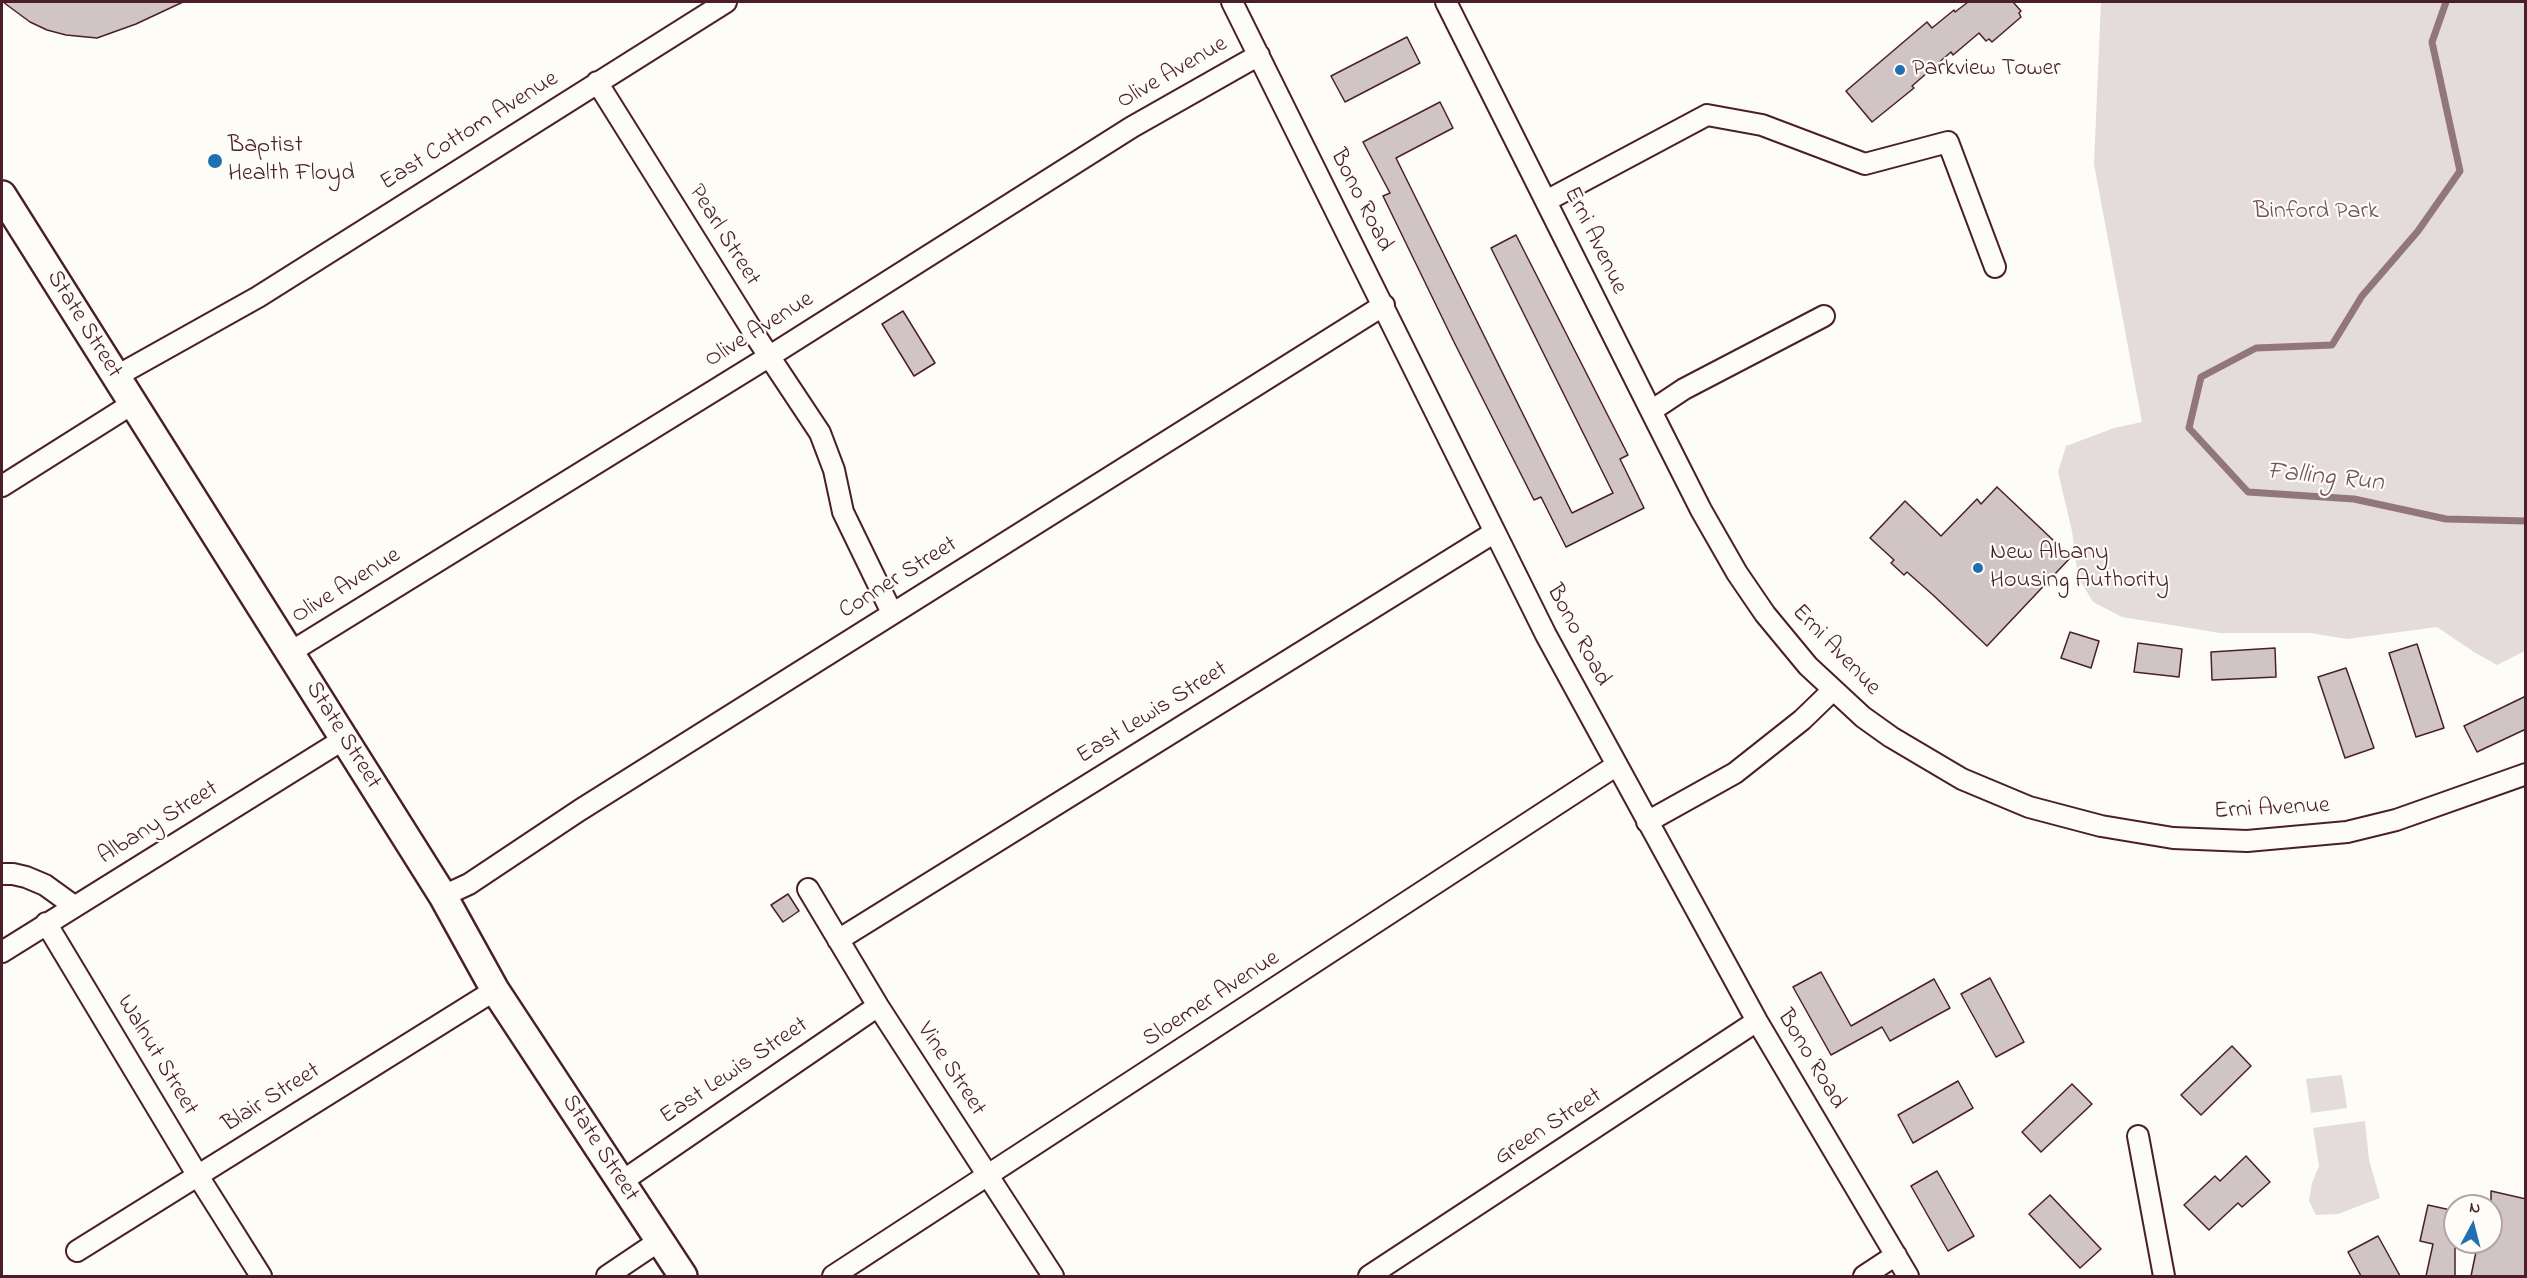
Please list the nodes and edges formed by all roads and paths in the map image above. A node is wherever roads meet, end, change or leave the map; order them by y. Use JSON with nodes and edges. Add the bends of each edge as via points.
{"nodes":[{"id":1,"x":726,"y":2,"type":"edge"},
{"id":2,"x":1232,"y":2,"type":"edge"},
{"id":3,"x":1446,"y":2,"type":"edge"},
{"id":4,"x":1259,"y":55,"type":"junction"},
{"id":5,"x":597,"y":82,"type":"junction"},
{"id":6,"x":2,"y":198,"type":"edge"},
{"id":7,"x":1546,"y":201,"type":"junction"},
{"id":8,"x":1995,"y":267,"type":"dead end"},
{"id":9,"x":1384,"y":305,"type":"junction"},
{"id":10,"x":1824,"y":316,"type":"dead end"},
{"id":11,"x":770,"y":356,"type":"junction"},
{"id":12,"x":115,"y":377,"type":"junction"},
{"id":13,"x":132,"y":404,"type":"junction"},
{"id":14,"x":1651,"y":411,"type":"junction"},
{"id":15,"x":2,"y":486,"type":"edge"},
{"id":16,"x":1495,"y":532,"type":"junction"},
{"id":17,"x":892,"y":613,"type":"junction"},
{"id":18,"x":289,"y":653,"type":"junction"},
{"id":19,"x":1833,"y":690,"type":"junction"},
{"id":20,"x":344,"y":739,"type":"junction"},
{"id":21,"x":1617,"y":765,"type":"junction"},
{"id":22,"x":2526,"y":774,"type":"edge"},
{"id":23,"x":1647,"y":822,"type":"junction"},
{"id":24,"x":2,"y":874,"type":"edge"},
{"id":25,"x":808,"y":890,"type":"dead end"},
{"id":26,"x":443,"y":896,"type":"junction"},
{"id":27,"x":74,"y":906,"type":"junction"},
{"id":28,"x":46,"y":923,"type":"junction"},
{"id":29,"x":838,"y":940,"type":"junction"},
{"id":30,"x":2,"y":952,"type":"edge"},
{"id":31,"x":495,"y":990,"type":"junction"},
{"id":32,"x":878,"y":1006,"type":"junction"},
{"id":33,"x":1757,"y":1021,"type":"junction"},
{"id":34,"x":2138,"y":1136,"type":"dead end"},
{"id":35,"x":198,"y":1176,"type":"junction"},
{"id":36,"x":990,"y":1176,"type":"junction"},
{"id":37,"x":621,"y":1182,"type":"junction"},
{"id":38,"x":659,"y":1241,"type":"junction"},
{"id":39,"x":77,"y":1251,"type":"dead end"},
{"id":40,"x":1896,"y":1256,"type":"junction"},
{"id":41,"x":261,"y":1276,"type":"edge"},
{"id":42,"x":607,"y":1276,"type":"edge"},
{"id":43,"x":683,"y":1276,"type":"edge"},
{"id":44,"x":833,"y":1276,"type":"edge"},
{"id":45,"x":1053,"y":1276,"type":"edge"},
{"id":46,"x":1369,"y":1276,"type":"edge"},
{"id":47,"x":1864,"y":1276,"type":"edge"},
{"id":48,"x":1908,"y":1276,"type":"edge"},
{"id":49,"x":2164,"y":1276,"type":"edge"}],
"edges":[{"from":1,"to":5,"type":"street","name":"East Cottom Avenue"},
{"from":2,"to":4,"type":"street","name":"Bono Road"},
{"from":3,"to":7,"type":"street","name":"Erni Avenue"},
{"from":4,"to":9,"type":"street","name":"Bono Road"},
{"from":4,"to":11,"type":"street","name":"Olive Avenue","via":[[1132,127]]},
{"from":5,"to":11,"type":"street","name":"Pearl Street"},
{"from":5,"to":12,"type":"street","name":"East Cottom Avenue","via":[[258,297]]},
{"from":6,"to":12,"type":"main road","name":"State Street"},
{"from":7,"to":8,"type":"street","via":[[1707,116],[1762,125],[1866,164],[1948,142]]},
{"from":7,"to":14,"type":"street","name":"Erni Avenue"},
{"from":9,"to":16,"type":"street","name":"Bono Road"},
{"from":9,"to":17,"type":"street","name":"Conner Street"},
{"from":10,"to":14,"type":"street","via":[[1684,389]]},
{"from":11,"to":17,"type":"street","name":"Pearl Street","via":[[820,433],[834,470],[843,512]]},
{"from":11,"to":18,"type":"street","name":"Olive Avenue"},
{"from":12,"to":13,"type":"main road","name":"State Street"},
{"from":13,"to":15,"type":"street"},
{"from":13,"to":18,"type":"main road","name":"State Street"},
{"from":14,"to":19,"type":"street","name":"Erni Avenue","via":[[1701,510],[1743,581],[1779,633]]},
{"from":16,"to":21,"type":"street","name":"Bono Road"},
{"from":16,"to":29,"type":"street","name":"East Lewis Street"},
{"from":17,"to":26,"type":"street","name":"Conner Street","via":[[469,884]]},
{"from":18,"to":20,"type":"main road","name":"State Street"},
{"from":19,"to":22,"type":"street","name":"Erni Avenue","via":[[1891,737],[1962,779],[2029,807],[2125,831],[2173,838],[2247,841],[2348,832],[2396,820]]},
{"from":19,"to":23,"type":"street","via":[[1735,773]]},
{"from":20,"to":26,"type":"main road","name":"State Street"},
{"from":20,"to":27,"type":"street","name":"Albany Street"},
{"from":21,"to":23,"type":"street","name":"Bono Road"},
{"from":21,"to":36,"type":"street","name":"Sloemer Avenue"},
{"from":23,"to":33,"type":"street","name":"Bono Road"},
{"from":24,"to":27,"type":"street","via":[[26,877],[45,885]]},
{"from":25,"to":29,"type":"street","name":"Vine Street"},
{"from":26,"to":31,"type":"main road","name":"State Street"},
{"from":27,"to":28,"type":"street","name":"Albany Street"},
{"from":28,"to":30,"type":"street","name":"Albany Street"},
{"from":28,"to":35,"type":"street","name":"Walnut Street"},
{"from":29,"to":32,"type":"street","name":"Vine Street"},
{"from":31,"to":35,"type":"street","name":"Blair Street"},
{"from":31,"to":37,"type":"main road","name":"State Street"},
{"from":32,"to":36,"type":"street","name":"Vine Street"},
{"from":32,"to":37,"type":"street","name":"East Lewis Street"},
{"from":33,"to":40,"type":"street","name":"Bono Road"},
{"from":33,"to":46,"type":"street","name":"Green Street"},
{"from":34,"to":49,"type":"street"},
{"from":35,"to":39,"type":"street","name":"Blair Street"},
{"from":35,"to":41,"type":"street","name":"Walnut Street"},
{"from":36,"to":44,"type":"street","name":"Sloemer Avenue"},
{"from":36,"to":45,"type":"street","name":"Vine Street"},
{"from":37,"to":38,"type":"main road","name":"State Street"},
{"from":38,"to":42,"type":"street"},
{"from":38,"to":43,"type":"main road","name":"State Street"},
{"from":40,"to":47,"type":"street"},
{"from":40,"to":48,"type":"street","name":"Bono Road"}]}
